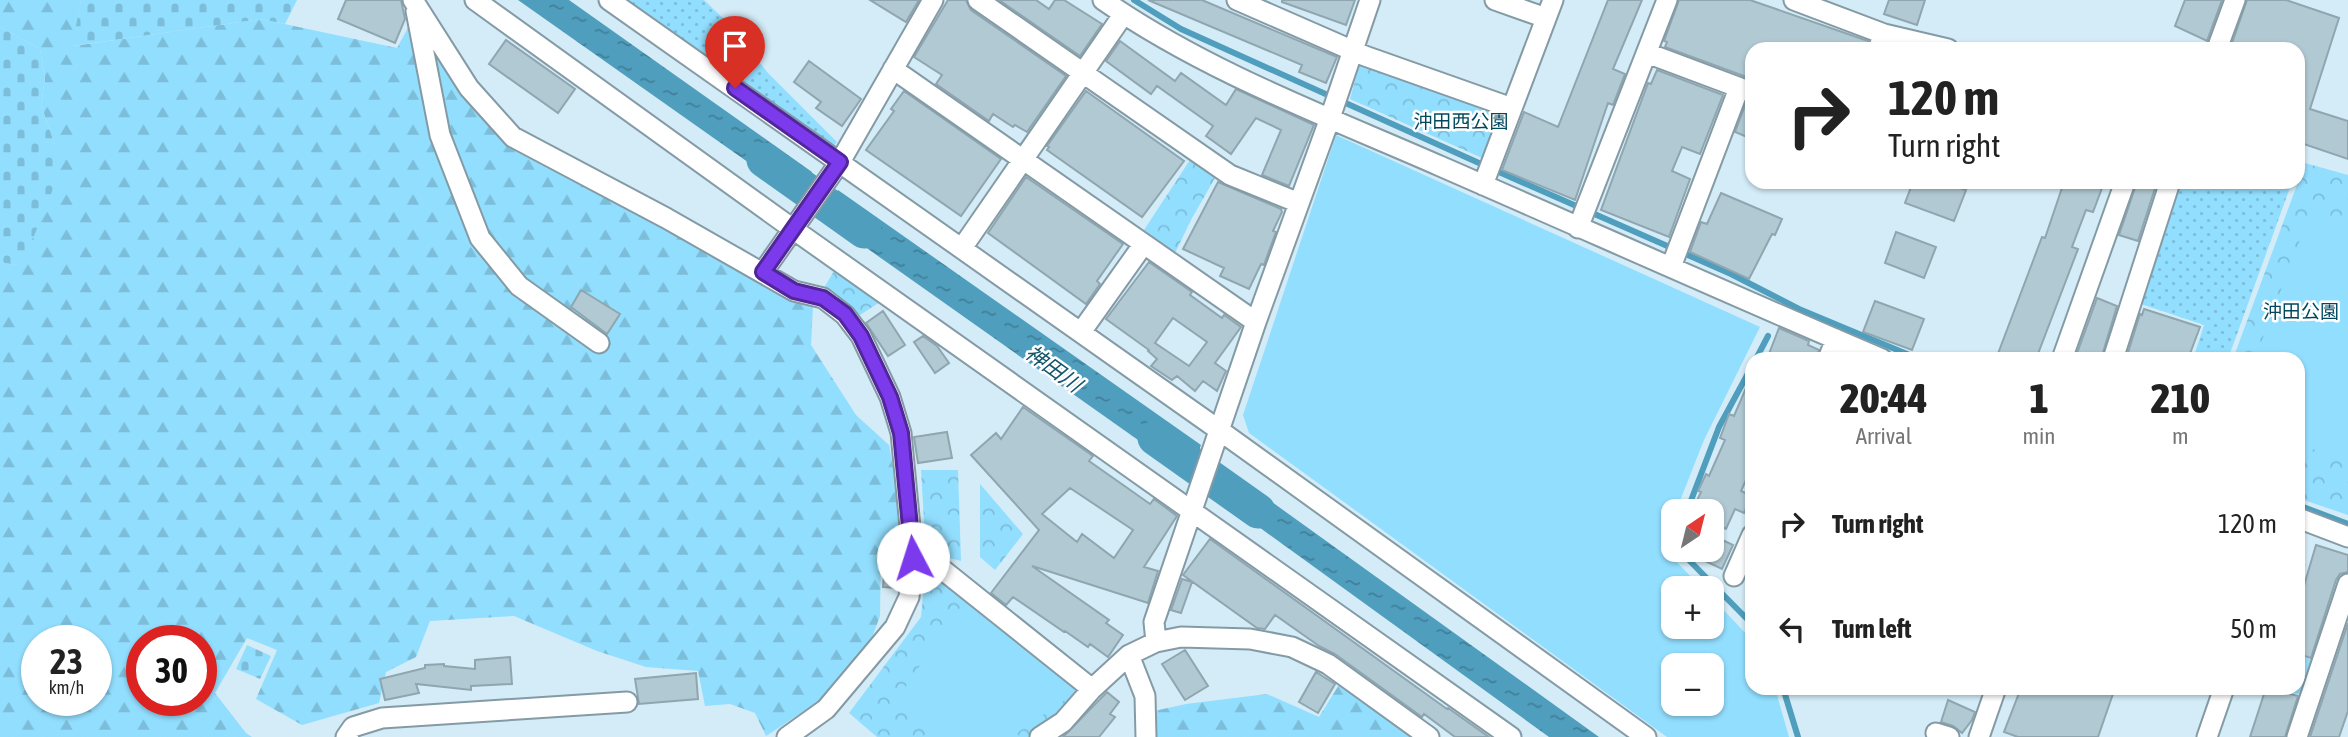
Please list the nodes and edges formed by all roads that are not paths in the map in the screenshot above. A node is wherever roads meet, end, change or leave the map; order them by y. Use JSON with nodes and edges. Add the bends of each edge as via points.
{"nodes":[{"id":1,"x":475,"y":0,"type":"edge"},
{"id":2,"x":609,"y":0,"type":"edge"},
{"id":3,"x":933,"y":0,"type":"edge"},
{"id":4,"x":978,"y":0,"type":"edge"},
{"id":5,"x":1237,"y":0,"type":"edge"},
{"id":6,"x":1370,"y":0,"type":"edge"},
{"id":7,"x":1494,"y":0,"type":"edge"},
{"id":8,"x":1667,"y":0,"type":"edge"},
{"id":9,"x":1794,"y":0,"type":"edge"},
{"id":10,"x":2235,"y":0,"type":"edge"},
{"id":11,"x":1105,"y":1,"type":"edge"},
{"id":12,"x":1549,"y":9,"type":"edge"},
{"id":13,"x":1123,"y":16,"type":"junction"},
{"id":14,"x":1881,"y":41,"type":"edge"},
{"id":15,"x":2220,"y":42,"type":"edge"},
{"id":16,"x":1353,"y":51,"type":"junction"},
{"id":17,"x":1647,"y":53,"type":"junction"},
{"id":18,"x":893,"y":69,"type":"junction"},
{"id":19,"x":1083,"y":73,"type":"junction"},
{"id":20,"x":1745,"y":90,"type":"edge"},
{"id":21,"x":1745,"y":92,"type":"edge"},
{"id":22,"x":1334,"y":106,"type":"junction"},
{"id":23,"x":1512,"y":108,"type":"junction"},
{"id":24,"x":1023,"y":160,"type":"junction"},
{"id":25,"x":836,"y":167,"type":"junction"},
{"id":26,"x":1487,"y":174,"type":"junction"},
{"id":27,"x":2123,"y":189,"type":"edge"},
{"id":28,"x":2168,"y":189,"type":"edge"},
{"id":29,"x":1299,"y":203,"type":"junction"},
{"id":30,"x":1583,"y":216,"type":"junction"},
{"id":31,"x":795,"y":226,"type":"junction"},
{"id":32,"x":1143,"y":244,"type":"junction"},
{"id":33,"x":962,"y":247,"type":"junction"},
{"id":34,"x":1675,"y":256,"type":"junction"},
{"id":35,"x":763,"y":272,"type":"junction"},
{"id":36,"x":1256,"y":322,"type":"junction"},
{"id":37,"x":1081,"y":332,"type":"junction"},
{"id":38,"x":1836,"y":340,"type":"junction"},
{"id":39,"x":599,"y":343,"type":"dead end"},
{"id":40,"x":1831,"y":352,"type":"edge"},
{"id":41,"x":1865,"y":352,"type":"edge"},
{"id":42,"x":2064,"y":352,"type":"edge"},
{"id":43,"x":2115,"y":352,"type":"edge"},
{"id":44,"x":1218,"y":433,"type":"junction"},
{"id":45,"x":1192,"y":506,"type":"junction"},
{"id":46,"x":2305,"y":521,"type":"edge"},
{"id":47,"x":2348,"y":537,"type":"edge"},
{"id":48,"x":1745,"y":551,"type":"edge"},
{"id":49,"x":913,"y":558,"type":"junction"},
{"id":50,"x":1734,"y":576,"type":"dead end"},
{"id":51,"x":2348,"y":584,"type":"edge"},
{"id":52,"x":1156,"y":642,"type":"junction"},
{"id":53,"x":1129,"y":656,"type":"junction"},
{"id":54,"x":1092,"y":689,"type":"junction"},
{"id":55,"x":1994,"y":695,"type":"edge"},
{"id":56,"x":2222,"y":695,"type":"edge"},
{"id":57,"x":627,"y":702,"type":"dead end"},
{"id":58,"x":346,"y":737,"type":"edge"},
{"id":59,"x":787,"y":737,"type":"edge"},
{"id":60,"x":1040,"y":737,"type":"edge"},
{"id":61,"x":1146,"y":737,"type":"edge"},
{"id":62,"x":1429,"y":737,"type":"edge"},
{"id":63,"x":1511,"y":737,"type":"edge"},
{"id":64,"x":1646,"y":737,"type":"edge"},
{"id":65,"x":1979,"y":737,"type":"edge"},
{"id":66,"x":2207,"y":737,"type":"edge"},
{"id":67,"x":2297,"y":737,"type":"edge"}],
"edges":[{"from":1,"to":31,"type":"street"},
{"from":2,"to":25,"type":"street"},
{"from":3,"to":18,"type":"street"},
{"from":4,"to":19,"type":"street"},
{"from":5,"to":16,"type":"street"},
{"from":6,"to":16,"type":"street"},
{"from":7,"to":12,"type":"street"},
{"from":8,"to":17,"type":"street"},
{"from":9,"to":14,"type":"street"},
{"from":10,"to":15,"type":"street"},
{"from":11,"to":13,"type":"street"},
{"from":12,"to":23,"type":"street"},
{"from":13,"to":19,"type":"street"},
{"from":13,"to":22,"type":"street","via":[[1183,50]]},
{"from":16,"to":22,"type":"street"},
{"from":16,"to":23,"type":"street"},
{"from":17,"to":20,"type":"street"},
{"from":17,"to":30,"type":"street"},
{"from":18,"to":24,"type":"street"},
{"from":18,"to":25,"type":"street"},
{"from":19,"to":24,"type":"street"},
{"from":19,"to":29,"type":"street","via":[[1230,175]]},
{"from":21,"to":34,"type":"street"},
{"from":22,"to":26,"type":"street"},
{"from":22,"to":29,"type":"street"},
{"from":23,"to":26,"type":"street"},
{"from":24,"to":32,"type":"street"},
{"from":24,"to":33,"type":"street"},
{"from":25,"to":31,"type":"street"},
{"from":25,"to":33,"type":"street"},
{"from":26,"to":30,"type":"street"},
{"from":27,"to":42,"type":"street"},
{"from":28,"to":43,"type":"street"},
{"from":29,"to":36,"type":"street"},
{"from":30,"to":34,"type":"street"},
{"from":31,"to":35,"type":"street"},
{"from":31,"to":45,"type":"street"},
{"from":32,"to":36,"type":"street"},
{"from":32,"to":37,"type":"street"},
{"from":33,"to":37,"type":"street"},
{"from":34,"to":38,"type":"street"},
{"from":35,"to":39,"type":"street","via":[[513,137],[469,88],[414,0],[440,135],[480,238],[519,286]]},
{"from":35,"to":49,"type":"street","via":[[794,291],[823,298],[845,314],[861,336],[890,397],[901,433]]},
{"from":36,"to":44,"type":"street"},
{"from":37,"to":44,"type":"street"},
{"from":38,"to":40,"type":"street"},
{"from":38,"to":41,"type":"street"},
{"from":44,"to":45,"type":"street"},
{"from":44,"to":64,"type":"street"},
{"from":45,"to":52,"type":"street","via":[[1154,622]]},
{"from":45,"to":63,"type":"street"},
{"from":46,"to":47,"type":"street"},
{"from":48,"to":50,"type":"street"},
{"from":49,"to":54,"type":"street","via":[[943,570]]},
{"from":49,"to":59,"type":"street","via":[[909,597],[895,627],[826,709]]},
{"from":51,"to":67,"type":"street"},
{"from":52,"to":53,"type":"street"},
{"from":52,"to":62,"type":"street","via":[[1181,637],[1250,639],[1292,647],[1328,664]]},
{"from":53,"to":54,"type":"street"},
{"from":53,"to":61,"type":"street","via":[[1145,696]]},
{"from":54,"to":60,"type":"street","via":[[1063,722]]},
{"from":55,"to":65,"type":"street"},
{"from":56,"to":66,"type":"street"},
{"from":57,"to":58,"type":"street","via":[[382,718],[353,727]]}]}
